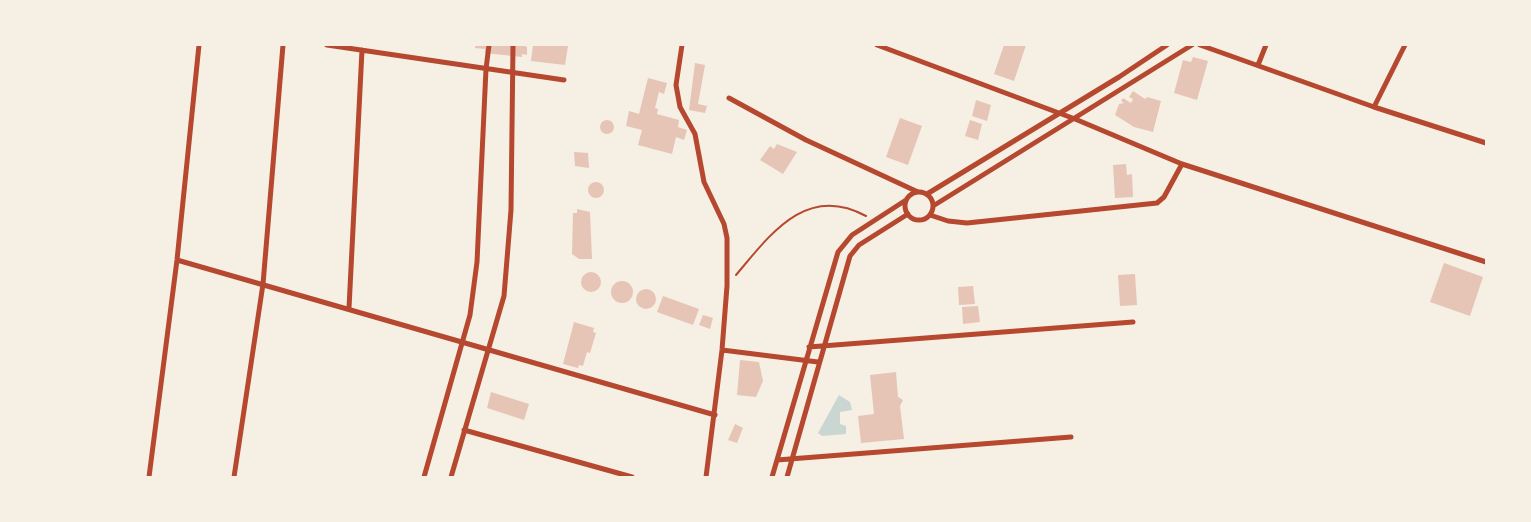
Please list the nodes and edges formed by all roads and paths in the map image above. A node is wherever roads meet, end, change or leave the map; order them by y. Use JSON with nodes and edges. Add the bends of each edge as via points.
{"nodes":[{"id":1,"x":199,"y":45,"type":"edge"},
{"id":2,"x":283,"y":45,"type":"edge"},
{"id":3,"x":327,"y":45,"type":"edge"},
{"id":4,"x":489,"y":45,"type":"edge"},
{"id":5,"x":513,"y":45,"type":"edge"},
{"id":6,"x":682,"y":45,"type":"edge"},
{"id":7,"x":877,"y":45,"type":"edge"},
{"id":8,"x":1167,"y":45,"type":"edge"},
{"id":9,"x":1192,"y":45,"type":"edge"},
{"id":10,"x":1200,"y":45,"type":"edge"},
{"id":11,"x":1266,"y":45,"type":"edge"},
{"id":12,"x":1405,"y":45,"type":"edge"},
{"id":13,"x":362,"y":50,"type":"junction"},
{"id":14,"x":1258,"y":65,"type":"junction"},
{"id":15,"x":486,"y":69,"type":"junction"},
{"id":16,"x":512,"y":72,"type":"junction"},
{"id":17,"x":564,"y":80,"type":"dead end"},
{"id":18,"x":729,"y":99,"type":"dead end"},
{"id":19,"x":1374,"y":107,"type":"junction"},
{"id":20,"x":1058,"y":113,"type":"junction"},
{"id":21,"x":1075,"y":119,"type":"junction"},
{"id":22,"x":1486,"y":143,"type":"edge"},
{"id":23,"x":1182,"y":164,"type":"junction"},
{"id":24,"x":918,"y":192,"type":"junction"},
{"id":25,"x":927,"y":194,"type":"junction"},
{"id":26,"x":906,"y":200,"type":"junction"},
{"id":27,"x":933,"y":206,"type":"junction"},
{"id":28,"x":908,"y":214,"type":"junction"},
{"id":29,"x":930,"y":215,"type":"junction"},
{"id":30,"x":874,"y":220,"type":"junction"},
{"id":31,"x":177,"y":260,"type":"junction"},
{"id":32,"x":1486,"y":262,"type":"edge"},
{"id":33,"x":263,"y":284,"type":"junction"},
{"id":34,"x":727,"y":286,"type":"junction"},
{"id":35,"x":349,"y":309,"type":"junction"},
{"id":36,"x":1133,"y":322,"type":"dead end"},
{"id":37,"x":464,"y":341,"type":"junction"},
{"id":38,"x":809,"y":347,"type":"junction"},
{"id":39,"x":823,"y":348,"type":"junction"},
{"id":40,"x":490,"y":350,"type":"junction"},
{"id":41,"x":722,"y":350,"type":"junction"},
{"id":42,"x":805,"y":361,"type":"junction"},
{"id":43,"x":818,"y":362,"type":"junction"},
{"id":44,"x":715,"y":415,"type":"junction"},
{"id":45,"x":464,"y":430,"type":"junction"},
{"id":46,"x":1071,"y":436,"type":"dead end"},
{"id":47,"x":777,"y":459,"type":"junction"},
{"id":48,"x":792,"y":460,"type":"junction"},
{"id":49,"x":149,"y":477,"type":"edge"},
{"id":50,"x":234,"y":477,"type":"edge"},
{"id":51,"x":424,"y":477,"type":"edge"},
{"id":52,"x":451,"y":477,"type":"edge"},
{"id":53,"x":632,"y":477,"type":"edge"},
{"id":54,"x":706,"y":477,"type":"edge"},
{"id":55,"x":772,"y":477,"type":"edge"},
{"id":56,"x":787,"y":477,"type":"edge"}],
"edges":[{"from":1,"to":31,"type":"street"},
{"from":2,"to":33,"type":"street"},
{"from":3,"to":13,"type":"street"},
{"from":4,"to":15,"type":"street"},
{"from":5,"to":16,"type":"street"},
{"from":6,"to":34,"type":"street","via":[[676,85],[680,107],[695,134],[704,182],[726,229]]},
{"from":7,"to":20,"type":"street"},
{"from":8,"to":20,"type":"street"},
{"from":9,"to":21,"type":"street"},
{"from":10,"to":14,"type":"street"},
{"from":11,"to":14,"type":"street"},
{"from":12,"to":19,"type":"street"},
{"from":13,"to":15,"type":"street"},
{"from":13,"to":35,"type":"street"},
{"from":14,"to":19,"type":"street"},
{"from":15,"to":16,"type":"street"},
{"from":15,"to":37,"type":"street","via":[[477,262]]},
{"from":16,"to":17,"type":"street"},
{"from":16,"to":40,"type":"street","via":[[507,271],[502,309]]},
{"from":18,"to":24,"type":"street"},
{"from":19,"to":22,"type":"street"},
{"from":20,"to":21,"type":"street"},
{"from":20,"to":25,"type":"street"},
{"from":21,"to":23,"type":"street"},
{"from":21,"to":27,"type":"street"},
{"from":23,"to":29,"type":"street","via":[[1157,203],[967,223]]},
{"from":23,"to":32,"type":"street"},
{"from":24,"to":25,"type":"street"},
{"from":24,"to":26,"type":"street"},
{"from":25,"to":27,"type":"street"},
{"from":26,"to":28,"type":"street"},
{"from":26,"to":30,"type":"street"},
{"from":27,"to":29,"type":"street"},
{"from":28,"to":29,"type":"street","via":[[921,220]]},
{"from":28,"to":39,"type":"street","via":[[851,253]]},
{"from":30,"to":34,"type":"path","via":[[839,207],[800,211],[769,236]]},
{"from":30,"to":38,"type":"street","via":[[841,247]]},
{"from":31,"to":33,"type":"street"},
{"from":31,"to":49,"type":"street"},
{"from":33,"to":35,"type":"street"},
{"from":33,"to":50,"type":"street"},
{"from":34,"to":41,"type":"street"},
{"from":35,"to":37,"type":"street"},
{"from":36,"to":39,"type":"street"},
{"from":37,"to":40,"type":"street"},
{"from":37,"to":51,"type":"street"},
{"from":38,"to":39,"type":"street"},
{"from":38,"to":42,"type":"street"},
{"from":39,"to":43,"type":"street"},
{"from":40,"to":44,"type":"street"},
{"from":40,"to":45,"type":"street"},
{"from":41,"to":42,"type":"street"},
{"from":41,"to":44,"type":"street"},
{"from":42,"to":43,"type":"street"},
{"from":42,"to":47,"type":"street"},
{"from":43,"to":48,"type":"street"},
{"from":44,"to":54,"type":"street"},
{"from":45,"to":52,"type":"street"},
{"from":45,"to":53,"type":"street"},
{"from":46,"to":48,"type":"street"},
{"from":47,"to":48,"type":"street"},
{"from":47,"to":55,"type":"street"},
{"from":48,"to":56,"type":"street"}]}
